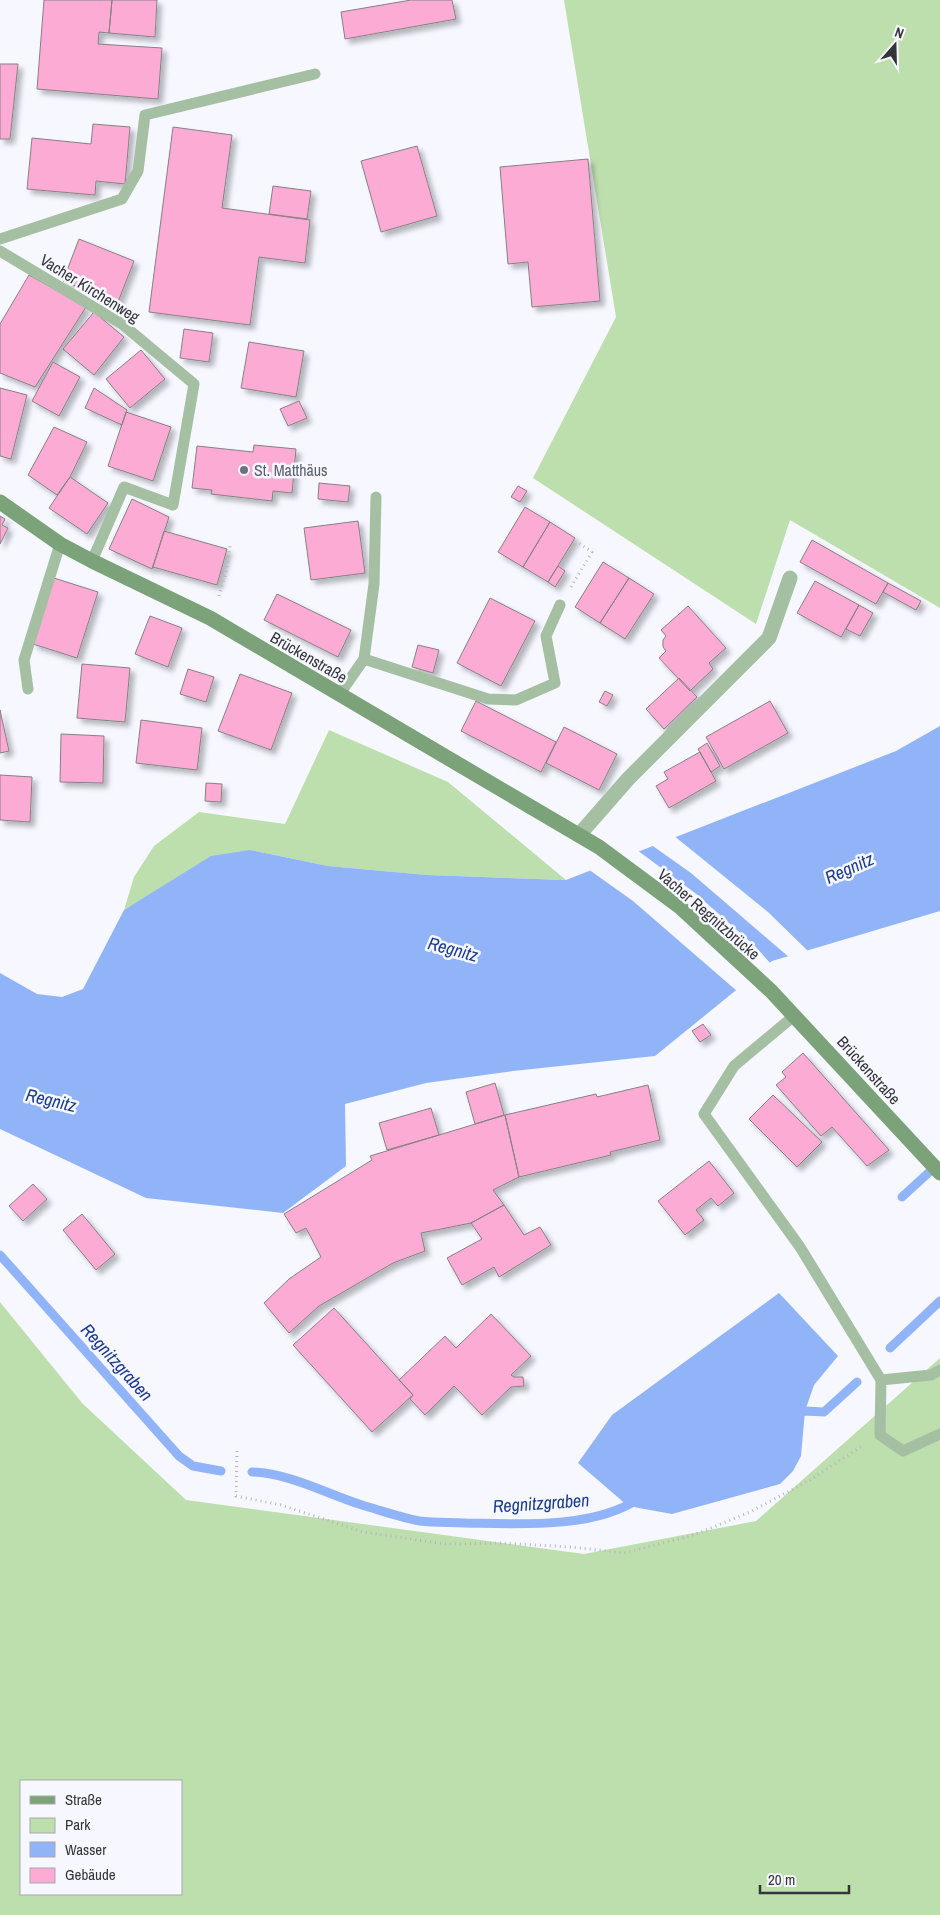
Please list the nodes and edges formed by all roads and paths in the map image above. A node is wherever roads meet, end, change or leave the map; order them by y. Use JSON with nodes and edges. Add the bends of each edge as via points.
{"nodes":[{"id":1,"x":315,"y":74,"type":"dead end"},
{"id":2,"x":0,"y":239,"type":"edge"},
{"id":3,"x":0,"y":251,"type":"edge"},
{"id":4,"x":376,"y":497,"type":"dead end"},
{"id":5,"x":0,"y":502,"type":"edge"},
{"id":6,"x":576,"y":541,"type":"dead end"},
{"id":7,"x":60,"y":544,"type":"junction"},
{"id":8,"x":230,"y":546,"type":"dead end"},
{"id":9,"x":92,"y":561,"type":"junction"},
{"id":10,"x":790,"y":578,"type":"dead end"},
{"id":11,"x":560,"y":605,"type":"joint"},
{"id":12,"x":210,"y":618,"type":"junction"},
{"id":13,"x":364,"y":659,"type":"junction"},
{"id":14,"x":28,"y":689,"type":"dead end"},
{"id":15,"x":339,"y":695,"type":"junction"},
{"id":16,"x":580,"y":835,"type":"junction"},
{"id":17,"x":599,"y":847,"type":"joint"},
{"id":18,"x":771,"y":991,"type":"joint"},
{"id":19,"x":795,"y":1015,"type":"junction"},
{"id":20,"x":940,"y":1173,"type":"edge"},
{"id":21,"x":940,"y":1370,"type":"edge"},
{"id":22,"x":881,"y":1380,"type":"junction"},
{"id":23,"x":940,"y":1434,"type":"edge"},
{"id":24,"x":880,"y":1435,"type":"junction"},
{"id":25,"x":237,"y":1452,"type":"dead end"}],
"edges":[{"from":1,"to":2,"type":"lane","via":[[145,115],[138,171],[122,199]]},
{"from":3,"to":9,"type":"lane","name":"Vacher Kirchenweg","via":[[122,324],[194,384],[173,505],[124,487]]},
{"from":4,"to":13,"type":"lane","via":[[374,584]]},
{"from":5,"to":7,"type":"main road","name":"Brückenstraße"},
{"from":6,"to":11,"type":"path","via":[[592,552]]},
{"from":7,"to":9,"type":"main road","name":"Brückenstraße"},
{"from":7,"to":14,"type":"lane","via":[[24,660]]},
{"from":8,"to":12,"type":"path","via":[[224,581]]},
{"from":9,"to":12,"type":"main road","name":"Brückenstraße"},
{"from":10,"to":16,"type":"street","via":[[769,638],[628,779]]},
{"from":11,"to":13,"type":"lane","via":[[546,636],[555,683],[516,700],[488,699]]},
{"from":12,"to":15,"type":"main road","name":"Brückenstraße"},
{"from":13,"to":15,"type":"lane"},
{"from":15,"to":16,"type":"main road","name":"Brückenstraße"},
{"from":16,"to":17,"type":"main road","name":"Brückenstraße"},
{"from":17,"to":18,"type":"main road","name":"Vacher Regnitzbrücke","via":[[680,907]]},
{"from":18,"to":19,"type":"main road","name":"Brückenstraße"},
{"from":19,"to":20,"type":"main road","name":"Brückenstraße"},
{"from":19,"to":22,"type":"lane","via":[[734,1066],[704,1114],[800,1246]]},
{"from":21,"to":22,"type":"lane","via":[[931,1375]]},
{"from":22,"to":24,"type":"lane"},
{"from":23,"to":24,"type":"lane","via":[[903,1450]]},
{"from":24,"to":25,"type":"path","via":[[810,1480],[750,1512],[694,1535],[624,1553],[502,1543],[445,1544],[363,1532],[281,1505],[236,1496]]}]}
